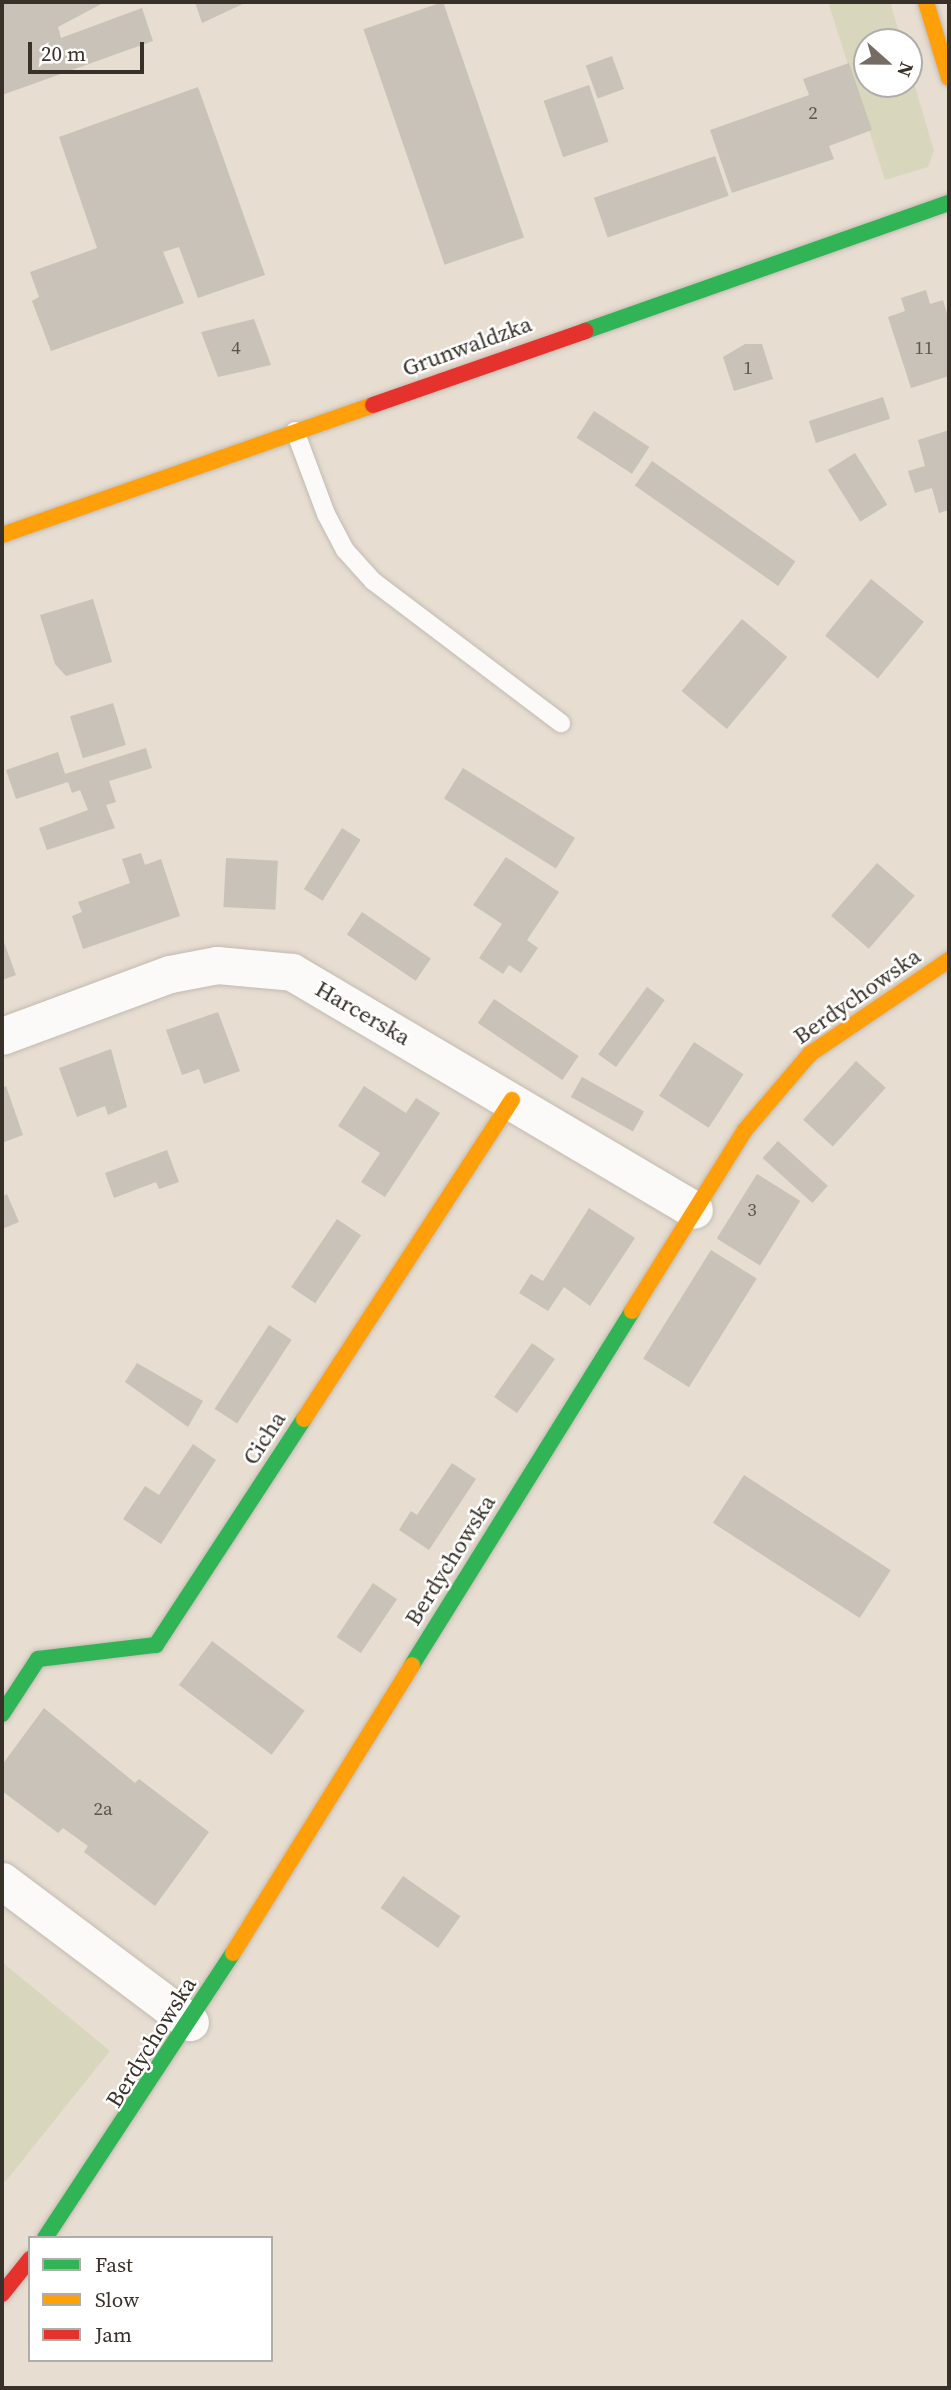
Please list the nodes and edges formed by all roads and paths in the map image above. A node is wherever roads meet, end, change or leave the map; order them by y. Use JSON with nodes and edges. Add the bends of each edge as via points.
{"nodes":[{"id":1,"x":926,"y":2,"type":"edge"},
{"id":2,"x":949,"y":78,"type":"edge"},
{"id":3,"x":949,"y":203,"type":"edge"},
{"id":4,"x":295,"y":431,"type":"junction"},
{"id":5,"x":2,"y":535,"type":"edge"},
{"id":6,"x":561,"y":723,"type":"dead end"},
{"id":7,"x":949,"y":960,"type":"edge"},
{"id":8,"x":2,"y":1036,"type":"edge"},
{"id":9,"x":512,"y":1100,"type":"junction"},
{"id":10,"x":694,"y":1210,"type":"junction"},
{"id":11,"x":2,"y":1714,"type":"edge"},
{"id":12,"x":2,"y":1881,"type":"edge"},
{"id":13,"x":190,"y":2022,"type":"junction"},
{"id":14,"x":47,"y":2236,"type":"edge"},
{"id":15,"x":28,"y":2262,"type":"edge"},
{"id":16,"x":2,"y":2294,"type":"edge"}],
"edges":[{"from":1,"to":2,"type":"street"},
{"from":3,"to":4,"type":"street","name":"Grunwaldzka"},
{"from":4,"to":5,"type":"street","name":"Grunwaldzka"},
{"from":4,"to":6,"type":"lane","via":[[326,514],[373,581]]},
{"from":7,"to":10,"type":"street","name":"Berdychowska","via":[[810,1054],[772,1094]]},
{"from":8,"to":9,"type":"street","name":"Harcerska","via":[[170,974],[257,965],[323,988]]},
{"from":9,"to":10,"type":"street","name":"Harcerska"},
{"from":9,"to":11,"type":"street","name":"Cicha","via":[[156,1645],[38,1659]]},
{"from":10,"to":13,"type":"street","name":"Berdychowska"},
{"from":12,"to":13,"type":"street"},
{"from":13,"to":14,"type":"street","name":"Berdychowska"},
{"from":15,"to":16,"type":"street"}]}
